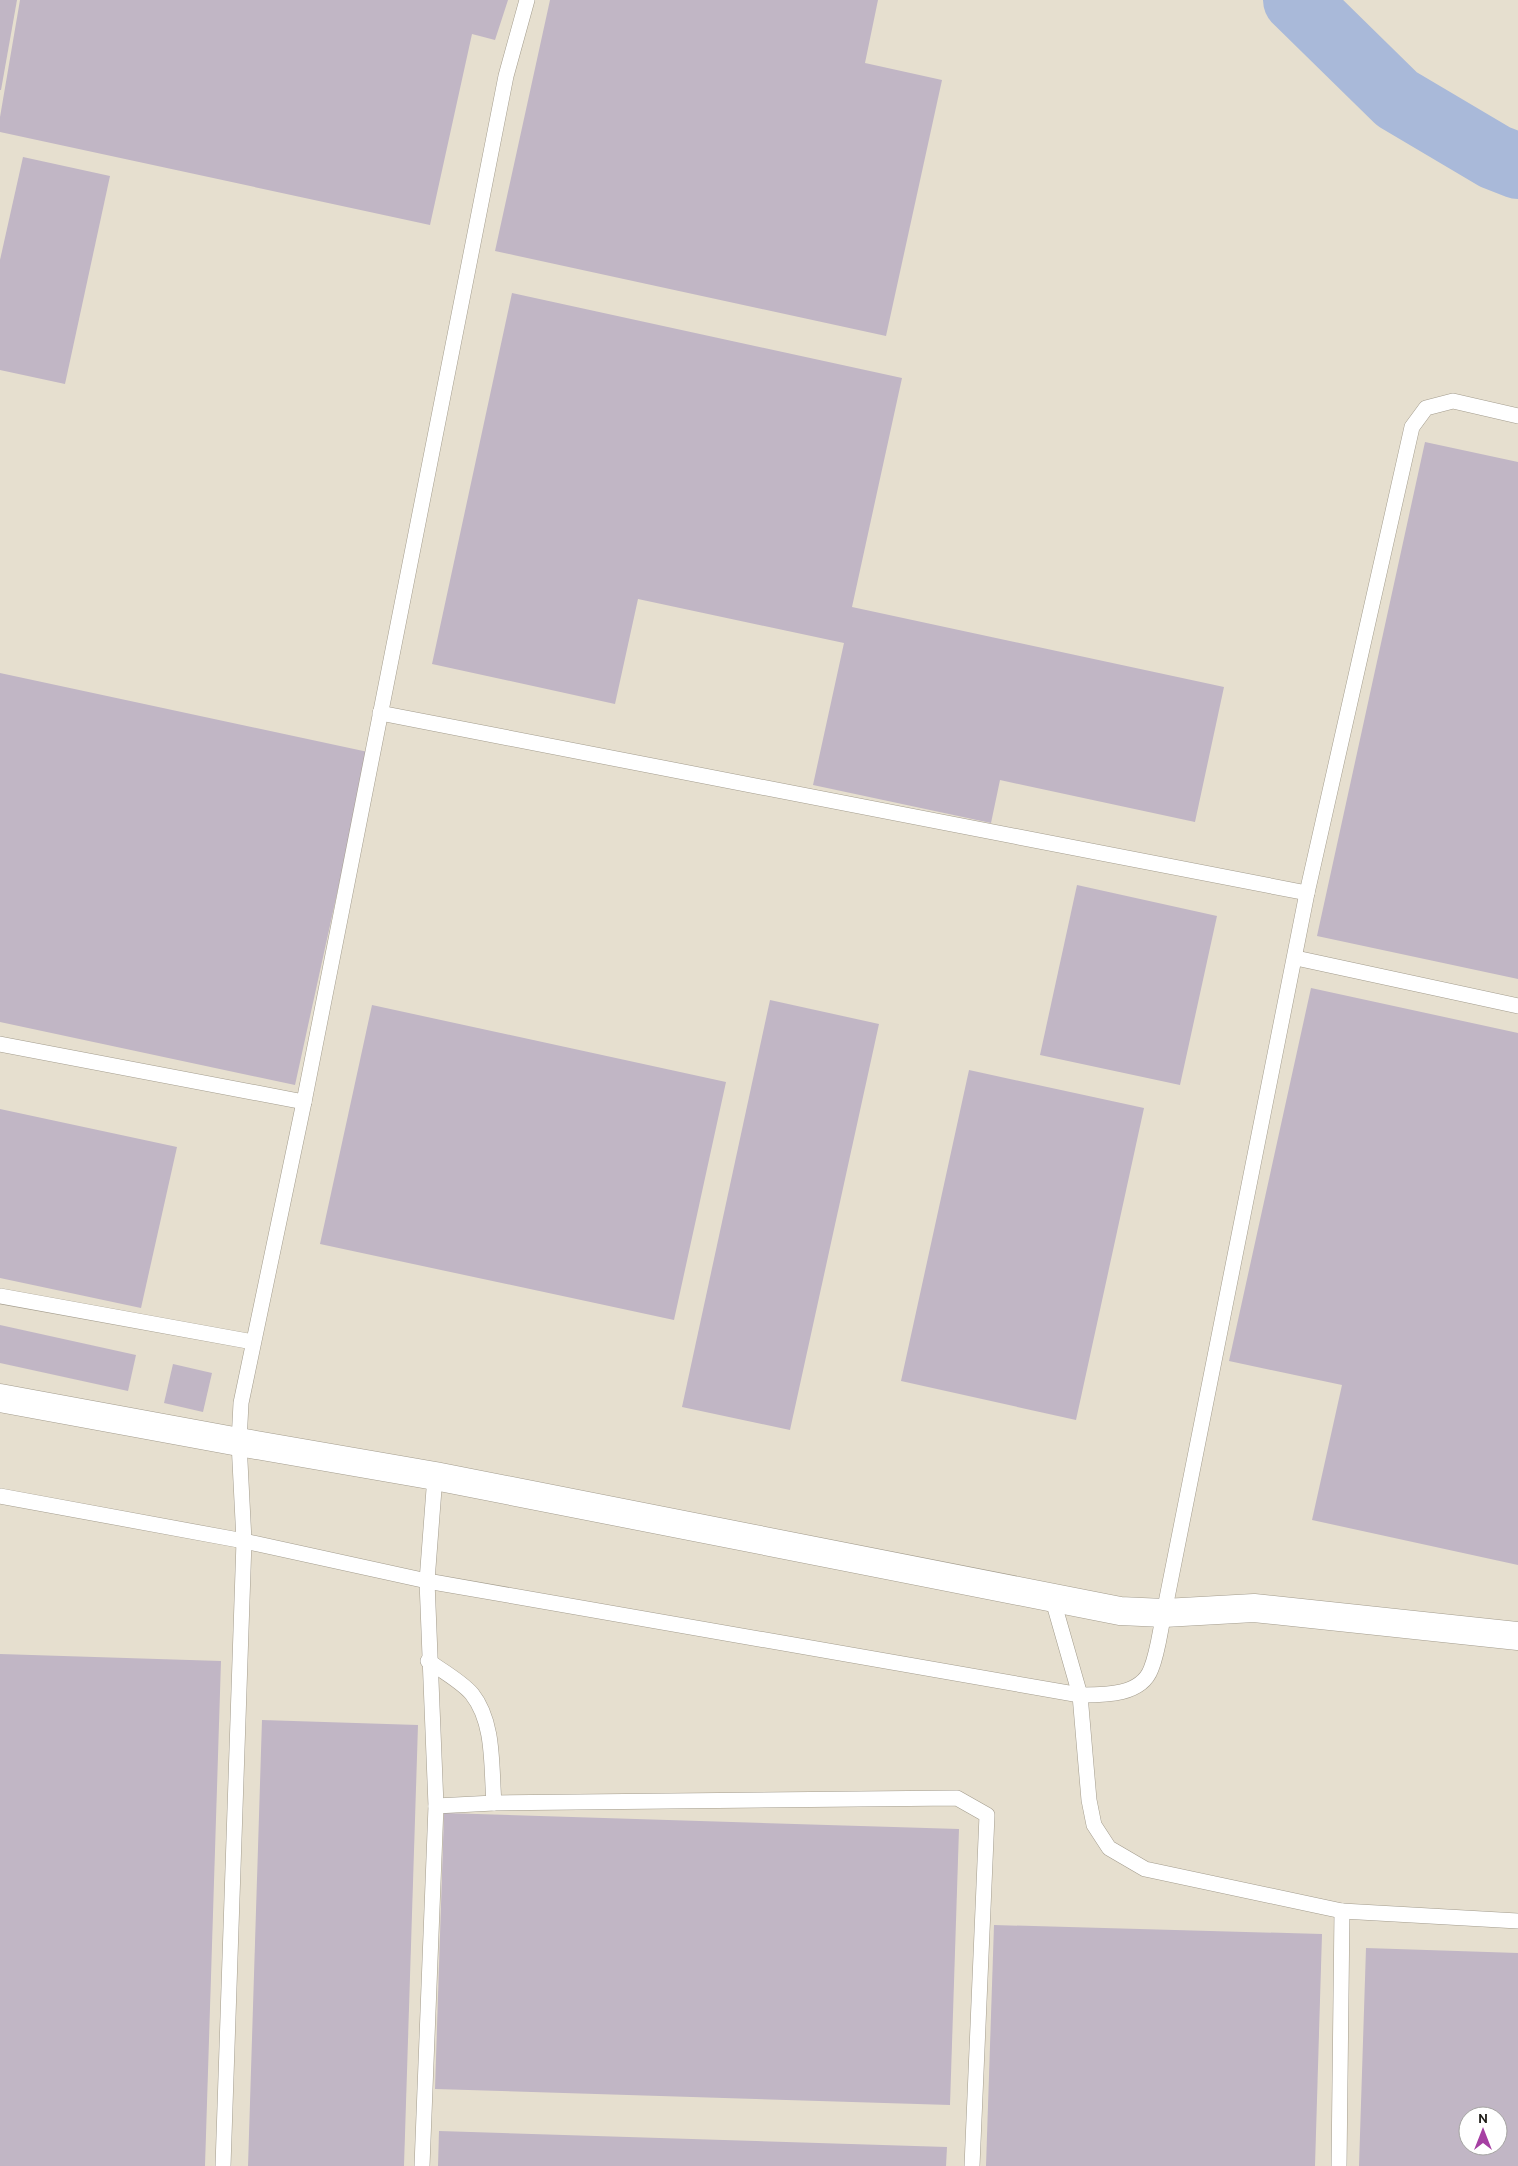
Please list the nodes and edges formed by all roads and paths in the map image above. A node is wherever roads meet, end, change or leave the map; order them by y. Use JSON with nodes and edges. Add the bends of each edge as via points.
{"nodes":[{"id":1,"x":527,"y":0,"type":"edge"},
{"id":2,"x":1518,"y":416,"type":"edge"},
{"id":3,"x":380,"y":713,"type":"junction"},
{"id":4,"x":1307,"y":893,"type":"junction"},
{"id":5,"x":1296,"y":958,"type":"junction"},
{"id":6,"x":1518,"y":1006,"type":"edge"},
{"id":7,"x":0,"y":1044,"type":"edge"},
{"id":8,"x":304,"y":1102,"type":"junction"},
{"id":9,"x":0,"y":1296,"type":"edge"},
{"id":10,"x":253,"y":1342,"type":"junction"},
{"id":11,"x":0,"y":1398,"type":"edge"},
{"id":12,"x":239,"y":1442,"type":"junction"},
{"id":13,"x":434,"y":1476,"type":"junction"},
{"id":14,"x":0,"y":1496,"type":"edge"},
{"id":15,"x":244,"y":1541,"type":"junction"},
{"id":16,"x":427,"y":1581,"type":"junction"},
{"id":17,"x":1052,"y":1597,"type":"junction"},
{"id":18,"x":1164,"y":1613,"type":"junction"},
{"id":19,"x":1518,"y":1636,"type":"edge"},
{"id":20,"x":428,"y":1661,"type":"junction"},
{"id":21,"x":1080,"y":1695,"type":"junction"},
{"id":22,"x":494,"y":1803,"type":"junction"},
{"id":23,"x":436,"y":1806,"type":"junction"},
{"id":24,"x":1342,"y":1911,"type":"junction"},
{"id":25,"x":1518,"y":1921,"type":"edge"},
{"id":26,"x":223,"y":2166,"type":"edge"},
{"id":27,"x":422,"y":2166,"type":"edge"},
{"id":28,"x":972,"y":2166,"type":"edge"},
{"id":29,"x":1339,"y":2166,"type":"edge"}],
"edges":[{"from":1,"to":3,"type":"lane","via":[[506,76]]},
{"from":2,"to":4,"type":"lane","via":[[1453,401],[1426,408],[1412,428]]},
{"from":3,"to":4,"type":"lane"},
{"from":3,"to":8,"type":"lane"},
{"from":4,"to":5,"type":"lane"},
{"from":5,"to":6,"type":"lane"},
{"from":5,"to":18,"type":"lane"},
{"from":7,"to":8,"type":"lane"},
{"from":8,"to":10,"type":"lane"},
{"from":9,"to":10,"type":"lane"},
{"from":10,"to":12,"type":"lane","via":[[241,1403]]},
{"from":11,"to":12,"type":"street"},
{"from":12,"to":13,"type":"street"},
{"from":12,"to":15,"type":"lane"},
{"from":13,"to":16,"type":"lane"},
{"from":13,"to":17,"type":"street"},
{"from":14,"to":15,"type":"lane"},
{"from":15,"to":16,"type":"lane"},
{"from":15,"to":26,"type":"lane"},
{"from":16,"to":20,"type":"lane"},
{"from":16,"to":21,"type":"lane"},
{"from":17,"to":18,"type":"street","via":[[1120,1611]]},
{"from":17,"to":21,"type":"lane"},
{"from":18,"to":19,"type":"street","via":[[1254,1608]]},
{"from":18,"to":21,"type":"lane","via":[[1151,1671],[1142,1680],[1131,1689],[1109,1695]]},
{"from":20,"to":22,"type":"lane","via":[[471,1693],[481,1710],[488,1733]]},
{"from":20,"to":23,"type":"lane"},
{"from":21,"to":24,"type":"lane","via":[[1089,1800],[1094,1825],[1109,1848],[1145,1869]]},
{"from":22,"to":23,"type":"lane"},
{"from":22,"to":28,"type":"lane","via":[[957,1798],[986,1816]]},
{"from":23,"to":27,"type":"lane"},
{"from":24,"to":25,"type":"lane"},
{"from":24,"to":29,"type":"lane"}]}
